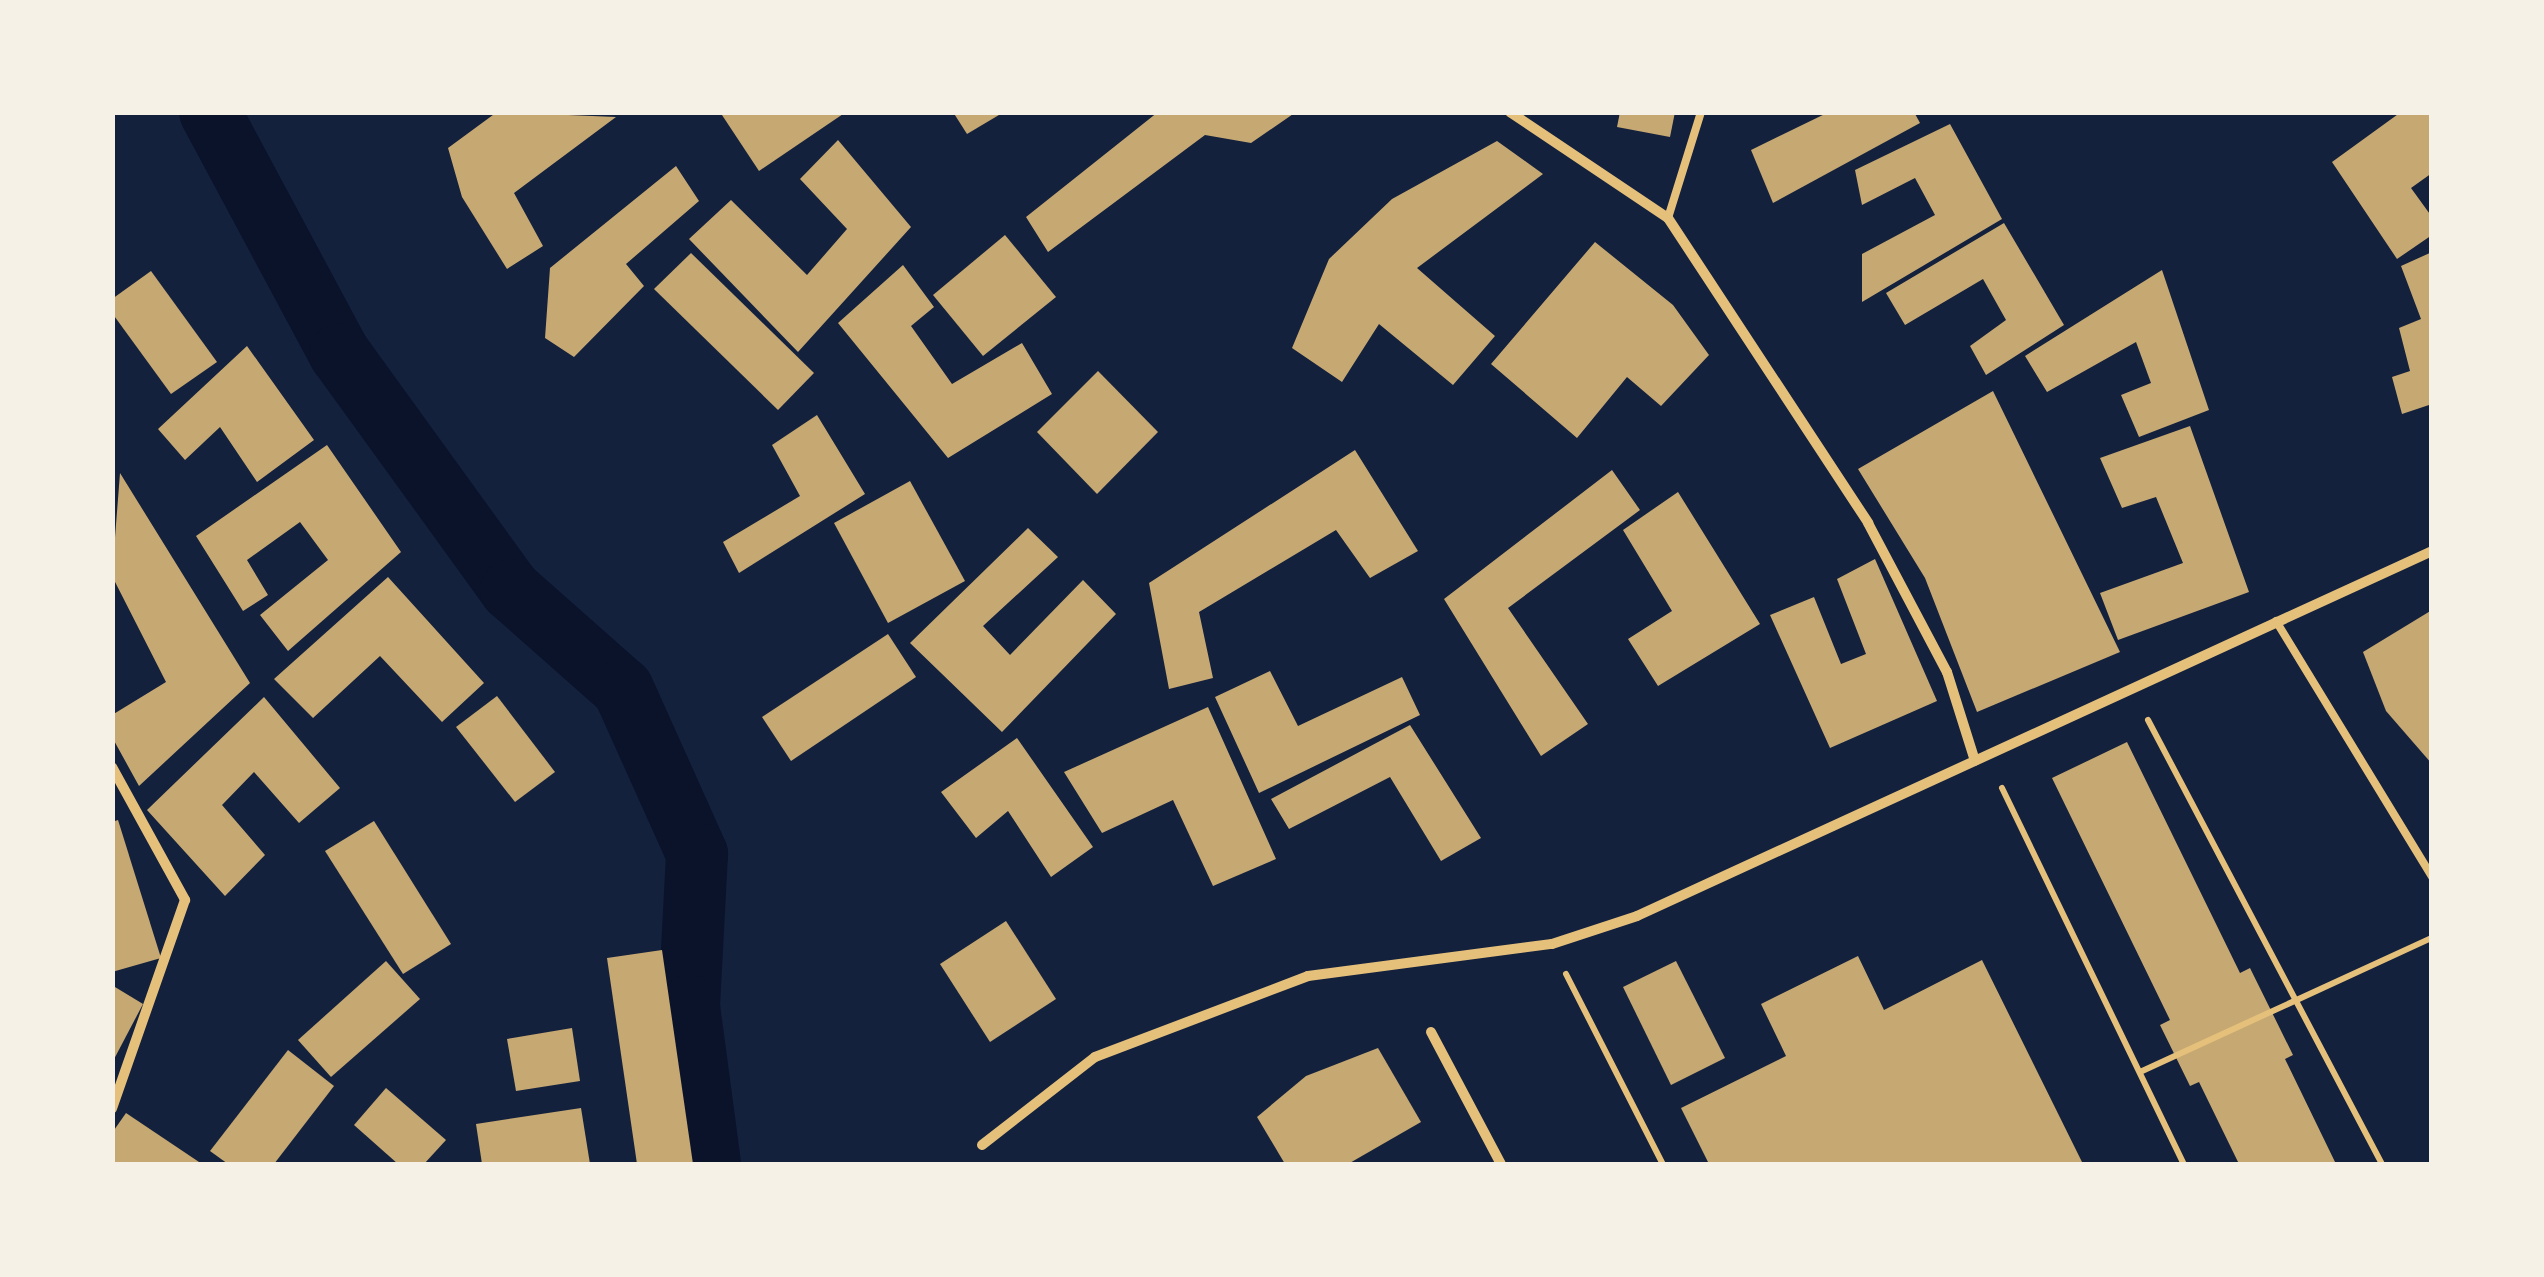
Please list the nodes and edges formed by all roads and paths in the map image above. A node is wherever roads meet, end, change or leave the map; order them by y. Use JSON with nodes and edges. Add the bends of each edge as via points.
{"nodes":[{"id":1,"x":1510,"y":112,"type":"edge"},
{"id":2,"x":1701,"y":112,"type":"edge"},
{"id":3,"x":1668,"y":218,"type":"junction"},
{"id":4,"x":2432,"y":551,"type":"edge"},
{"id":5,"x":2276,"y":620,"type":"junction"},
{"id":6,"x":2131,"y":688,"type":"junction"},
{"id":7,"x":1988,"y":754,"type":"junction"},
{"id":8,"x":1975,"y":761,"type":"junction"},
{"id":9,"x":112,"y":767,"type":"edge"},
{"id":10,"x":2432,"y":876,"type":"edge"},
{"id":11,"x":2432,"y":938,"type":"edge"},
{"id":12,"x":1552,"y":944,"type":"junction"},
{"id":13,"x":2296,"y":1002,"type":"junction"},
{"id":14,"x":1431,"y":1032,"type":"dead end"},
{"id":15,"x":2140,"y":1072,"type":"junction"},
{"id":16,"x":112,"y":1109,"type":"edge"},
{"id":17,"x":982,"y":1144,"type":"dead end"},
{"id":18,"x":1501,"y":1164,"type":"edge"},
{"id":19,"x":1663,"y":1164,"type":"edge"},
{"id":20,"x":2184,"y":1164,"type":"edge"},
{"id":21,"x":2382,"y":1164,"type":"edge"}],
"edges":[{"from":1,"to":3,"type":"street"},
{"from":2,"to":3,"type":"lane"},
{"from":3,"to":8,"type":"street","via":[[1868,522],[1946,672]]},
{"from":4,"to":5,"type":"street"},
{"from":5,"to":6,"type":"street"},
{"from":5,"to":10,"type":"lane"},
{"from":6,"to":7,"type":"street"},
{"from":6,"to":13,"type":"path"},
{"from":7,"to":8,"type":"street"},
{"from":7,"to":15,"type":"path"},
{"from":8,"to":12,"type":"street","via":[[1637,916]]},
{"from":9,"to":16,"type":"street","via":[[185,900]]},
{"from":11,"to":13,"type":"path"},
{"from":12,"to":17,"type":"street","via":[[1308,976],[1094,1057]]},
{"from":12,"to":19,"type":"path"},
{"from":13,"to":15,"type":"path"},
{"from":13,"to":21,"type":"path"},
{"from":14,"to":18,"type":"street"},
{"from":15,"to":20,"type":"path"}]}
